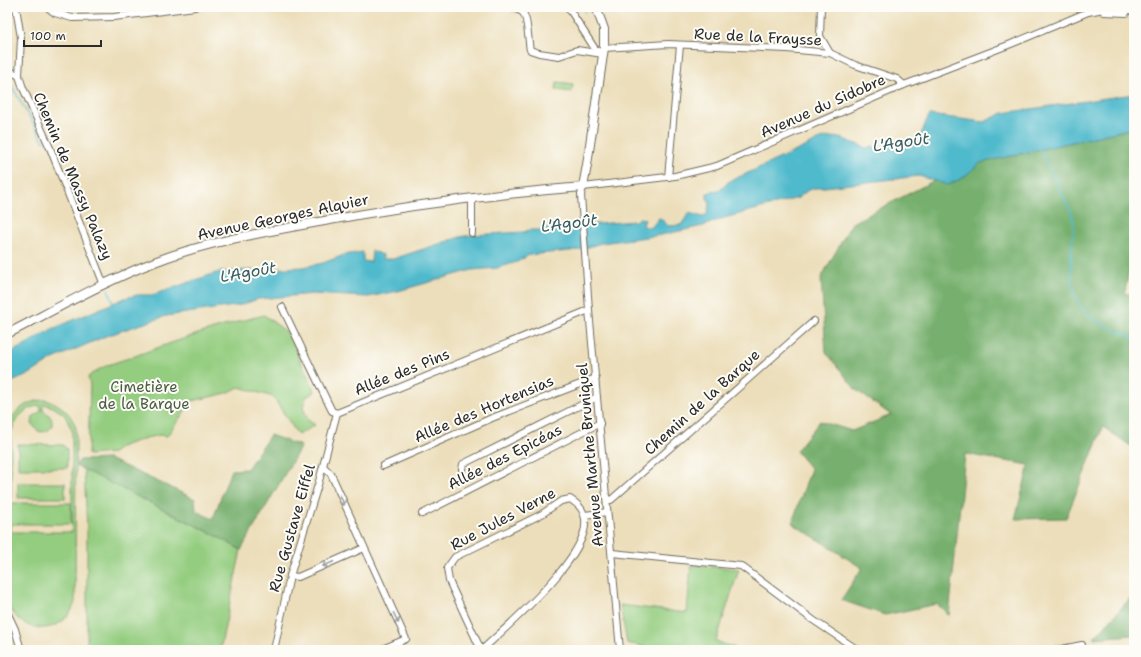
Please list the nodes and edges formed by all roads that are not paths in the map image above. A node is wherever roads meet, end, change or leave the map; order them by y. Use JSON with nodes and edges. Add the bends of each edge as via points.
{"nodes":[{"id":1,"x":16,"y":7,"type":"edge"},
{"id":2,"x":47,"y":7,"type":"edge"},
{"id":3,"x":195,"y":7,"type":"edge"},
{"id":4,"x":510,"y":7,"type":"edge"},
{"id":5,"x":568,"y":7,"type":"edge"},
{"id":6,"x":596,"y":7,"type":"edge"},
{"id":7,"x":821,"y":7,"type":"edge"},
{"id":8,"x":1134,"y":11,"type":"edge"},
{"id":9,"x":1104,"y":12,"type":"junction"},
{"id":10,"x":1134,"y":14,"type":"edge"},
{"id":11,"x":1067,"y":20,"type":"junction"},
{"id":12,"x":680,"y":45,"type":"junction"},
{"id":13,"x":600,"y":51,"type":"junction"},
{"id":14,"x":830,"y":53,"type":"junction"},
{"id":15,"x":7,"y":69,"type":"edge"},
{"id":16,"x":19,"y":76,"type":"junction"},
{"id":17,"x":904,"y":85,"type":"junction"},
{"id":18,"x":668,"y":177,"type":"junction"},
{"id":19,"x":582,"y":187,"type":"junction"},
{"id":20,"x":472,"y":199,"type":"junction"},
{"id":21,"x":472,"y":233,"type":"dead end"},
{"id":22,"x":104,"y":286,"type":"junction"},
{"id":23,"x":282,"y":307,"type":"dead end"},
{"id":24,"x":588,"y":310,"type":"junction"},
{"id":25,"x":814,"y":321,"type":"dead end"},
{"id":26,"x":7,"y":334,"type":"edge"},
{"id":27,"x":596,"y":378,"type":"junction"},
{"id":28,"x":597,"y":397,"type":"junction"},
{"id":29,"x":337,"y":413,"type":"junction"},
{"id":30,"x":600,"y":423,"type":"junction"},
{"id":31,"x":383,"y":466,"type":"dead end"},
{"id":32,"x":324,"y":467,"type":"junction"},
{"id":33,"x":462,"y":469,"type":"dead end"},
{"id":34,"x":607,"y":500,"type":"junction"},
{"id":35,"x":607,"y":512,"type":"junction"},
{"id":36,"x":422,"y":514,"type":"dead end"},
{"id":37,"x":585,"y":515,"type":"junction"},
{"id":38,"x":364,"y":548,"type":"junction"},
{"id":39,"x":612,"y":553,"type":"junction"},
{"id":40,"x":290,"y":576,"type":"junction"},
{"id":41,"x":7,"y":612,"type":"edge"},
{"id":42,"x":1082,"y":645,"type":"dead end"},
{"id":43,"x":21,"y":650,"type":"edge"},
{"id":44,"x":274,"y":650,"type":"edge"},
{"id":45,"x":380,"y":650,"type":"edge"},
{"id":46,"x":481,"y":650,"type":"edge"},
{"id":47,"x":620,"y":650,"type":"edge"},
{"id":48,"x":858,"y":650,"type":"edge"},
{"id":49,"x":1057,"y":650,"type":"edge"}],
"edges":[{"from":1,"to":16,"type":"street","via":[[21,38]]},
{"from":2,"to":3,"type":"street","via":[[55,13],[72,18],[114,17]]},
{"from":4,"to":13,"type":"street","name":"Rue de la Fraysse","via":[[523,12],[527,18],[530,50],[539,54],[559,56],[578,50]]},
{"from":5,"to":13,"type":"street","via":[[595,49]]},
{"from":6,"to":13,"type":"main road","via":[[604,29]]},
{"from":7,"to":14,"type":"street","via":[[820,36]]},
{"from":8,"to":9,"type":"street"},
{"from":8,"to":11,"type":"street","via":[[1100,9]]},
{"from":9,"to":10,"type":"street"},
{"from":9,"to":11,"type":"street"},
{"from":11,"to":17,"type":"street","name":"Avenue du Sidobre"},
{"from":12,"to":13,"type":"street","name":"Rue de la Fraysse"},
{"from":12,"to":14,"type":"street","name":"Rue de la Fraysse"},
{"from":12,"to":18,"type":"street"},
{"from":13,"to":19,"type":"main road","via":[[587,165]]},
{"from":14,"to":17,"type":"street","name":"Rue de la Fraysse","via":[[855,65],[896,79]]},
{"from":15,"to":16,"type":"street"},
{"from":16,"to":22,"type":"street","name":"Chemin de Massy Palazy"},
{"from":17,"to":18,"type":"street","name":"Avenue du Sidobre","via":[[717,166]]},
{"from":18,"to":19,"type":"street","name":"Avenue du Sidobre"},
{"from":19,"to":20,"type":"main road","name":"Avenue Georges Alquier"},
{"from":19,"to":24,"type":"street","name":"Avenue Marthe Bruniquel"},
{"from":20,"to":21,"type":"street"},
{"from":20,"to":22,"type":"main road","name":"Avenue Georges Alquier","via":[[383,210],[262,232],[158,261]]},
{"from":22,"to":26,"type":"main road","name":"Avenue Georges Alquier"},
{"from":23,"to":29,"type":"street","via":[[332,411]]},
{"from":24,"to":27,"type":"street","name":"Avenue Marthe Bruniquel"},
{"from":24,"to":29,"type":"street","name":"Allée des Pins"},
{"from":25,"to":34,"type":"street","name":"Chemin de la Barque","via":[[612,500]]},
{"from":27,"to":28,"type":"street","name":"Avenue Marthe Bruniquel"},
{"from":27,"to":31,"type":"street","name":"Allée des Hortensias","via":[[492,418]]},
{"from":28,"to":30,"type":"street","name":"Avenue Marthe Bruniquel"},
{"from":28,"to":33,"type":"street","via":[[463,464]]},
{"from":29,"to":32,"type":"street","name":"Rue Gustave Eiffel"},
{"from":30,"to":34,"type":"street","name":"Avenue Marthe Bruniquel"},
{"from":30,"to":36,"type":"street","name":"Allée des Epicéas"},
{"from":32,"to":38,"type":"street","one_way":true,"via":[[331,474]]},
{"from":32,"to":40,"type":"street","name":"Rue Gustave Eiffel"},
{"from":34,"to":35,"type":"street","name":"Avenue Marthe Bruniquel"},
{"from":35,"to":37,"type":"street"},
{"from":35,"to":39,"type":"street","name":"Avenue Marthe Bruniquel"},
{"from":37,"to":46,"type":"street","name":"Rue Jules Verne","via":[[585,526],[578,547],[569,562],[539,596]]},
{"from":37,"to":46,"type":"street","name":"Rue Jules Verne","via":[[578,504],[570,499],[561,501],[542,514],[455,557],[447,568],[449,581]]},
{"from":38,"to":40,"type":"street","one_way":true,"via":[[298,577]]},
{"from":38,"to":45,"type":"street","one_way":true,"via":[[406,639]]},
{"from":39,"to":47,"type":"street","name":"Avenue Marthe Bruniquel"},
{"from":39,"to":48,"type":"street","via":[[741,566]]},
{"from":40,"to":44,"type":"street","name":"Rue Gustave Eiffel"},
{"from":41,"to":43,"type":"street"},
{"from":42,"to":49,"type":"street"}]}
